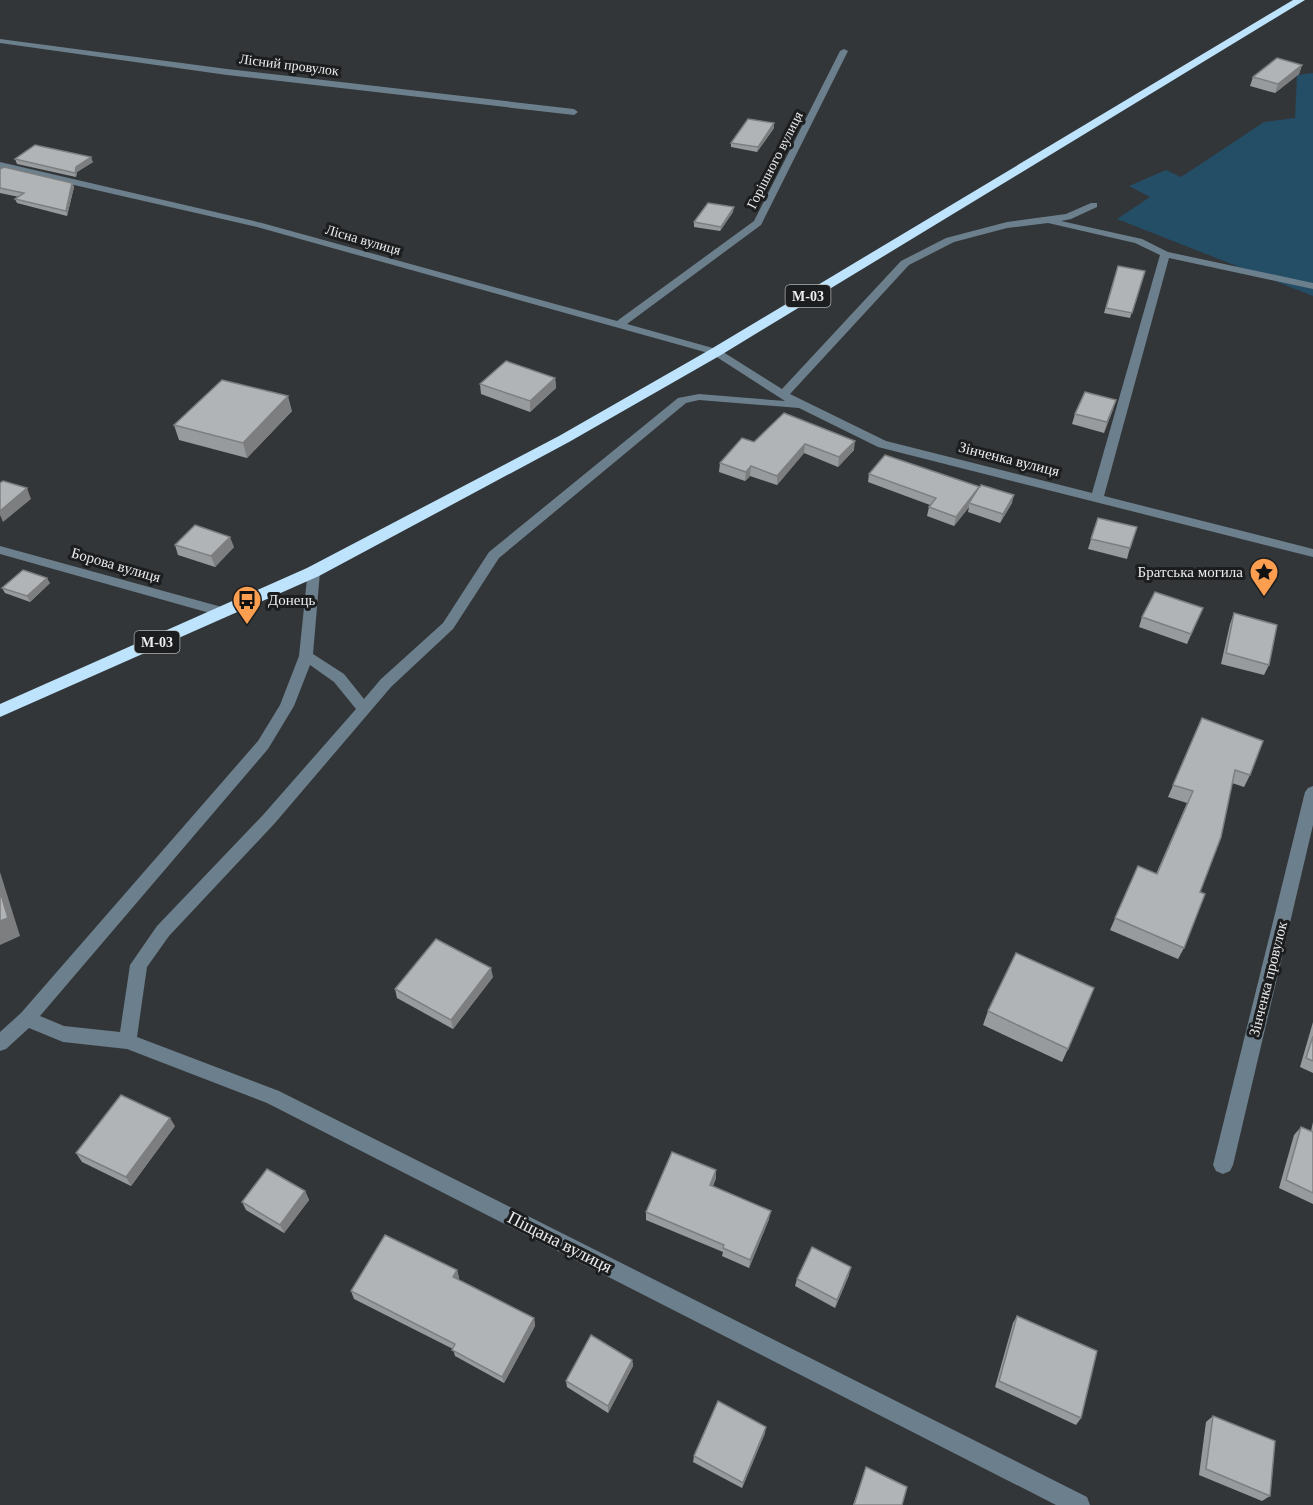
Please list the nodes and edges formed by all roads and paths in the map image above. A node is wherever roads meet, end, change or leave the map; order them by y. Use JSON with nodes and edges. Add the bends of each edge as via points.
{"nodes":[{"id":1,"x":1300,"y":0,"type":"edge"},
{"id":2,"x":0,"y":41,"type":"edge"},
{"id":3,"x":844,"y":51,"type":"dead end"},
{"id":4,"x":574,"y":112,"type":"dead end"},
{"id":5,"x":0,"y":165,"type":"edge"},
{"id":6,"x":1094,"y":205,"type":"dead end"},
{"id":7,"x":1048,"y":221,"type":"junction"},
{"id":8,"x":1165,"y":254,"type":"junction"},
{"id":9,"x":1313,"y":286,"type":"edge"},
{"id":10,"x":618,"y":326,"type":"junction"},
{"id":11,"x":716,"y":352,"type":"junction"},
{"id":12,"x":783,"y":395,"type":"junction"},
{"id":13,"x":805,"y":406,"type":"junction"},
{"id":14,"x":1097,"y":499,"type":"junction"},
{"id":15,"x":0,"y":550,"type":"edge"},
{"id":16,"x":1313,"y":553,"type":"edge"},
{"id":17,"x":313,"y":572,"type":"junction"},
{"id":18,"x":224,"y":612,"type":"junction"},
{"id":19,"x":306,"y":656,"type":"junction"},
{"id":20,"x":364,"y":709,"type":"junction"},
{"id":21,"x":0,"y":711,"type":"edge"},
{"id":22,"x":1313,"y":792,"type":"edge"},
{"id":23,"x":27,"y":1019,"type":"junction"},
{"id":24,"x":127,"y":1041,"type":"junction"},
{"id":25,"x":0,"y":1043,"type":"edge"},
{"id":26,"x":1223,"y":1165,"type":"dead end"},
{"id":27,"x":1079,"y":1505,"type":"edge"}],
"edges":[{"from":1,"to":11,"type":"highway","number":"М-03"},
{"from":2,"to":4,"type":"street","name":"Лісний провулок"},
{"from":3,"to":10,"type":"street","name":"Горішного вулиця","via":[[758,223]]},
{"from":5,"to":10,"type":"street","name":"Лісна вулиця","via":[[259,225]]},
{"from":6,"to":7,"type":"street"},
{"from":7,"to":8,"type":"street","via":[[1138,242]]},
{"from":7,"to":12,"type":"street","via":[[1007,225],[950,240],[905,263]]},
{"from":8,"to":9,"type":"street"},
{"from":8,"to":14,"type":"street"},
{"from":10,"to":11,"type":"street","name":"Лісна вулиця"},
{"from":11,"to":12,"type":"street","name":"Зінченка вулиця"},
{"from":11,"to":17,"type":"highway","number":"М-03","via":[[564,439]]},
{"from":12,"to":13,"type":"street","name":"Зінченка вулиця"},
{"from":13,"to":14,"type":"street","name":"Зінченка вулиця","via":[[882,444]]},
{"from":13,"to":20,"type":"street","via":[[699,397],[682,400],[494,555],[448,626],[386,683]]},
{"from":14,"to":16,"type":"street","name":"Зінченка вулиця"},
{"from":15,"to":18,"type":"street","name":"Борова вулиця"},
{"from":17,"to":18,"type":"highway","number":"М-03"},
{"from":17,"to":19,"type":"street"},
{"from":18,"to":21,"type":"highway","number":"М-03"},
{"from":19,"to":20,"type":"street","via":[[339,678]]},
{"from":19,"to":23,"type":"street","via":[[287,706],[263,746]]},
{"from":20,"to":24,"type":"street","via":[[157,939],[139,965]]},
{"from":22,"to":26,"type":"street","name":"Зінченка провулок"},
{"from":23,"to":24,"type":"street","name":"Піщана вулиця","via":[[63,1034]]},
{"from":23,"to":25,"type":"street"},
{"from":24,"to":27,"type":"street","name":"Піщана вулиця","via":[[273,1097]]}]}
